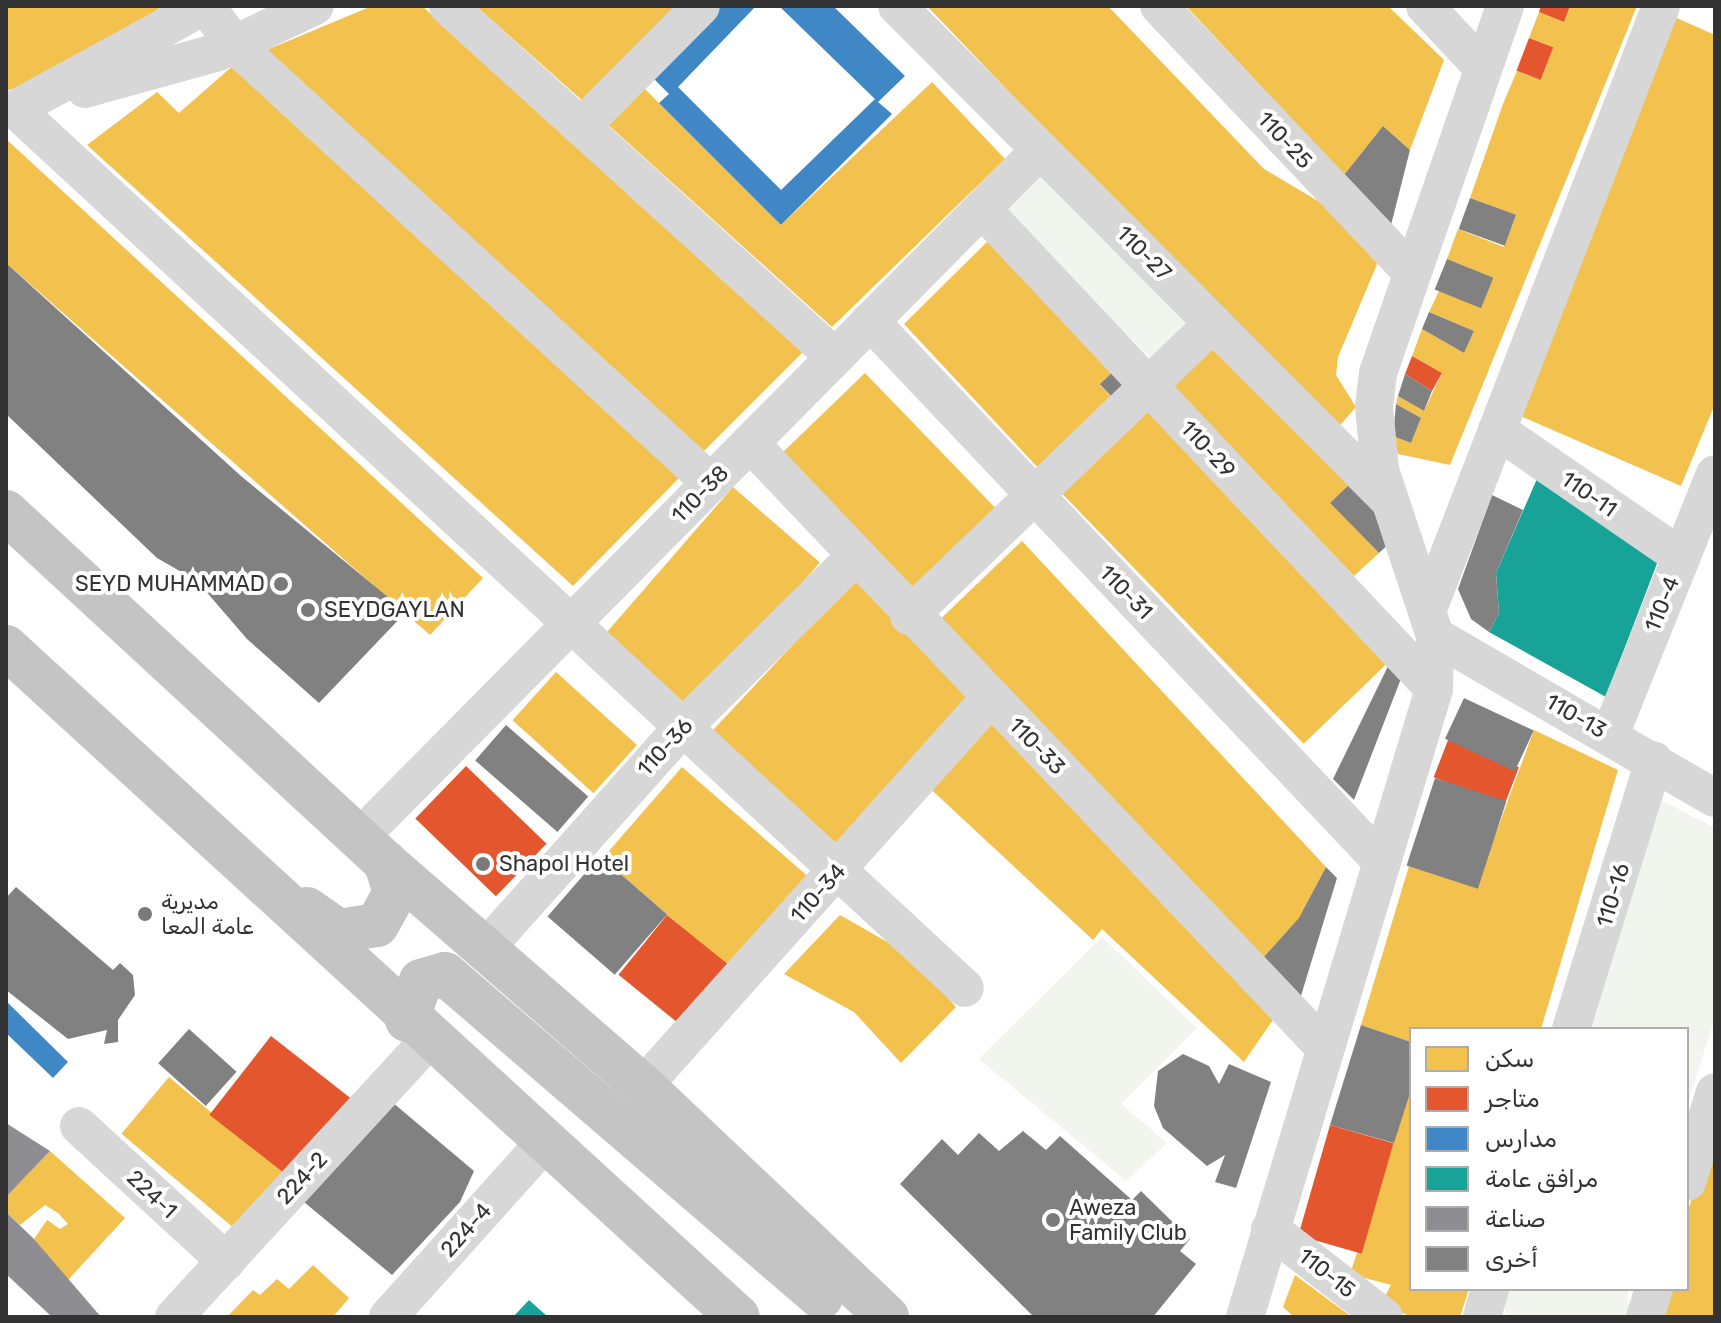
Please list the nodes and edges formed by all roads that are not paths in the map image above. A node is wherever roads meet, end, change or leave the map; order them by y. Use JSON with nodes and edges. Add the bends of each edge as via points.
{"nodes":[{"id":1,"x":205,"y":6,"type":"edge"},
{"id":2,"x":315,"y":6,"type":"edge"},
{"id":3,"x":448,"y":6,"type":"edge"},
{"id":4,"x":701,"y":6,"type":"edge"},
{"id":5,"x":897,"y":6,"type":"edge"},
{"id":6,"x":1159,"y":6,"type":"edge"},
{"id":7,"x":1425,"y":6,"type":"edge"},
{"id":8,"x":1505,"y":6,"type":"edge"},
{"id":9,"x":1661,"y":6,"type":"edge"},
{"id":10,"x":235,"y":45,"type":"junction"},
{"id":11,"x":1483,"y":68,"type":"junction"},
{"id":12,"x":10,"y":110,"type":"edge"},
{"id":13,"x":581,"y":127,"type":"junction"},
{"id":14,"x":1040,"y":150,"type":"junction"},
{"id":15,"x":982,"y":209,"type":"junction"},
{"id":16,"x":1412,"y":273,"type":"junction"},
{"id":17,"x":870,"y":321,"type":"junction"},
{"id":18,"x":1213,"y":323,"type":"junction"},
{"id":19,"x":835,"y":357,"type":"junction"},
{"id":20,"x":1148,"y":385,"type":"junction"},
{"id":21,"x":1497,"y":430,"type":"junction"},
{"id":22,"x":750,"y":443,"type":"junction"},
{"id":23,"x":1715,"y":474,"type":"edge"},
{"id":24,"x":711,"y":483,"type":"junction"},
{"id":25,"x":1034,"y":495,"type":"junction"},
{"id":26,"x":1391,"y":501,"type":"junction"},
{"id":27,"x":6,"y":512,"type":"edge"},
{"id":28,"x":855,"y":557,"type":"junction"},
{"id":29,"x":1681,"y":557,"type":"junction"},
{"id":30,"x":909,"y":616,"type":"junction"},
{"id":31,"x":1432,"y":622,"type":"junction"},
{"id":32,"x":571,"y":623,"type":"junction"},
{"id":33,"x":6,"y":647,"type":"edge"},
{"id":34,"x":1434,"y":689,"type":"junction"},
{"id":35,"x":991,"y":697,"type":"junction"},
{"id":36,"x":683,"y":727,"type":"junction"},
{"id":37,"x":1610,"y":735,"type":"junction"},
{"id":38,"x":1654,"y":761,"type":"junction"},
{"id":39,"x":1715,"y":798,"type":"edge"},
{"id":40,"x":372,"y":850,"type":"junction"},
{"id":41,"x":1382,"y":862,"type":"junction"},
{"id":42,"x":838,"y":870,"type":"junction"},
{"id":43,"x":251,"y":875,"type":"junction"},
{"id":44,"x":486,"y":948,"type":"junction"},
{"id":45,"x":965,"y":988,"type":"dead end"},
{"id":46,"x":1572,"y":1027,"type":"edge"},
{"id":47,"x":418,"y":1029,"type":"junction"},
{"id":48,"x":1325,"y":1048,"type":"junction"},
{"id":49,"x":643,"y":1086,"type":"junction"},
{"id":50,"x":1715,"y":1092,"type":"edge"},
{"id":51,"x":79,"y":1126,"type":"dead end"},
{"id":52,"x":544,"y":1143,"type":"junction"},
{"id":53,"x":1689,"y":1176,"type":"edge"},
{"id":54,"x":1270,"y":1229,"type":"junction"},
{"id":55,"x":226,"y":1261,"type":"junction"},
{"id":56,"x":1489,"y":1291,"type":"edge"},
{"id":57,"x":1653,"y":1291,"type":"edge"},
{"id":58,"x":174,"y":1317,"type":"edge"},
{"id":59,"x":388,"y":1317,"type":"edge"},
{"id":60,"x":738,"y":1317,"type":"edge"},
{"id":61,"x":843,"y":1317,"type":"edge"},
{"id":62,"x":887,"y":1317,"type":"edge"},
{"id":63,"x":1245,"y":1317,"type":"edge"},
{"id":64,"x":1384,"y":1317,"type":"edge"},
{"id":65,"x":1482,"y":1317,"type":"edge"},
{"id":66,"x":1645,"y":1317,"type":"edge"}],
"edges":[{"from":1,"to":10,"type":"street"},
{"from":1,"to":12,"type":"street"},
{"from":2,"to":10,"type":"street"},
{"from":3,"to":13,"type":"street"},
{"from":4,"to":13,"type":"street"},
{"from":5,"to":14,"type":"street","name":"110-27"},
{"from":6,"to":16,"type":"street","name":"110-25"},
{"from":7,"to":11,"type":"street"},
{"from":8,"to":11,"type":"street"},
{"from":9,"to":21,"type":"street"},
{"from":10,"to":12,"type":"street"},
{"from":10,"to":24,"type":"street"},
{"from":11,"to":16,"type":"street"},
{"from":12,"to":32,"type":"street"},
{"from":13,"to":19,"type":"street"},
{"from":14,"to":15,"type":"street","name":"110-38"},
{"from":14,"to":18,"type":"street","name":"110-27"},
{"from":15,"to":17,"type":"street","name":"110-38"},
{"from":15,"to":20,"type":"street","name":"110-29"},
{"from":16,"to":26,"type":"street","via":[[1374,406]]},
{"from":17,"to":19,"type":"street","name":"110-38"},
{"from":17,"to":25,"type":"street","name":"110-31"},
{"from":18,"to":20,"type":"street"},
{"from":18,"to":26,"type":"street","name":"110-27"},
{"from":19,"to":22,"type":"street","name":"110-38"},
{"from":20,"to":25,"type":"street"},
{"from":20,"to":34,"type":"street","name":"110-29"},
{"from":21,"to":29,"type":"street","name":"110-11"},
{"from":21,"to":31,"type":"street"},
{"from":22,"to":24,"type":"street","name":"110-38"},
{"from":22,"to":28,"type":"street","name":"110-33"},
{"from":23,"to":29,"type":"street","name":"110-4"},
{"from":24,"to":32,"type":"street","name":"110-38"},
{"from":25,"to":30,"type":"street"},
{"from":25,"to":41,"type":"street","name":"110-31"},
{"from":26,"to":31,"type":"street"},
{"from":27,"to":40,"type":"highway"},
{"from":28,"to":30,"type":"street","name":"110-33"},
{"from":28,"to":36,"type":"street","name":"110-36"},
{"from":29,"to":37,"type":"street","name":"110-4"},
{"from":30,"to":35,"type":"street","name":"110-33"},
{"from":31,"to":34,"type":"street"},
{"from":31,"to":37,"type":"street","name":"110-13"},
{"from":32,"to":36,"type":"street"},
{"from":32,"to":40,"type":"street","name":"110-38"},
{"from":33,"to":43,"type":"highway"},
{"from":34,"to":41,"type":"street"},
{"from":35,"to":42,"type":"street","name":"110-34"},
{"from":35,"to":48,"type":"street","name":"110-33"},
{"from":36,"to":42,"type":"street"},
{"from":36,"to":44,"type":"street","name":"110-36"},
{"from":37,"to":38,"type":"street","name":"110-13"},
{"from":38,"to":39,"type":"street","name":"110-13"},
{"from":38,"to":46,"type":"street","name":"110-16"},
{"from":40,"to":43,"type":"highway","via":[[393,905],[377,925],[352,933]]},
{"from":40,"to":44,"type":"highway"},
{"from":41,"to":48,"type":"street"},
{"from":42,"to":45,"type":"street"},
{"from":42,"to":49,"type":"street","name":"110-34"},
{"from":43,"to":47,"type":"highway"},
{"from":44,"to":49,"type":"highway"},
{"from":47,"to":52,"type":"highway"},
{"from":47,"to":55,"type":"street","name":"224-2"},
{"from":47,"to":61,"type":"highway","via":[[421,981],[445,974]]},
{"from":48,"to":54,"type":"street"},
{"from":49,"to":62,"type":"highway"},
{"from":50,"to":53,"type":"street"},
{"from":51,"to":55,"type":"street","name":"224-1"},
{"from":52,"to":59,"type":"street","name":"224-4"},
{"from":52,"to":60,"type":"highway"},
{"from":54,"to":63,"type":"street"},
{"from":54,"to":64,"type":"street","name":"110-15"},
{"from":55,"to":58,"type":"street","name":"224-2"},
{"from":56,"to":65,"type":"street"},
{"from":57,"to":66,"type":"street"}]}
